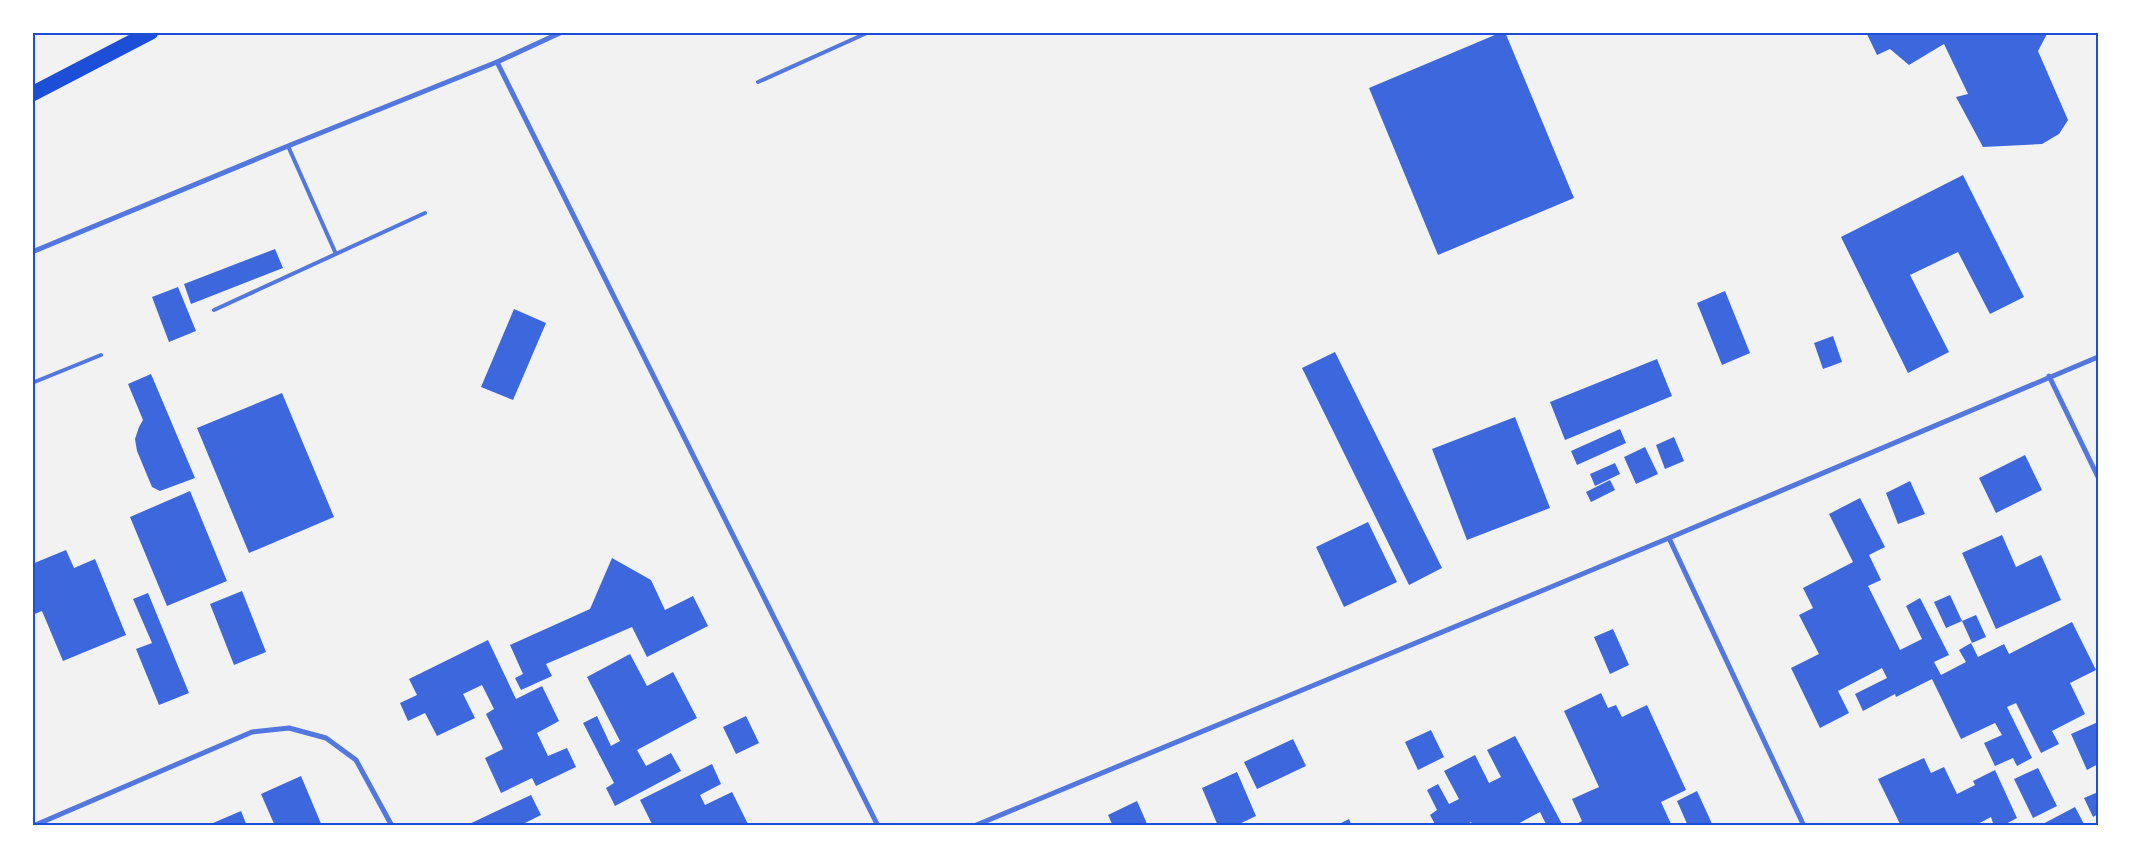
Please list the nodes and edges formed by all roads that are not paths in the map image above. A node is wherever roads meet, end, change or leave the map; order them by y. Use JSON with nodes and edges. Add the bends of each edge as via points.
{"nodes":[{"id":1,"x":152,"y":32,"type":"edge"},
{"id":2,"x":562,"y":32,"type":"edge"},
{"id":3,"x":869,"y":32,"type":"edge"},
{"id":4,"x":860,"y":34,"type":"edge"},
{"id":5,"x":497,"y":62,"type":"junction"},
{"id":6,"x":758,"y":82,"type":"dead end"},
{"id":7,"x":32,"y":94,"type":"edge"},
{"id":8,"x":288,"y":146,"type":"junction"},
{"id":9,"x":425,"y":213,"type":"dead end"},
{"id":10,"x":32,"y":252,"type":"edge"},
{"id":11,"x":336,"y":254,"type":"junction"},
{"id":12,"x":214,"y":310,"type":"dead end"},
{"id":13,"x":101,"y":355,"type":"dead end"},
{"id":14,"x":2098,"y":356,"type":"edge"},
{"id":15,"x":2049,"y":376,"type":"junction"},
{"id":16,"x":32,"y":383,"type":"edge"},
{"id":17,"x":2098,"y":477,"type":"edge"},
{"id":18,"x":1669,"y":538,"type":"junction"},
{"id":19,"x":33,"y":826,"type":"edge"},
{"id":20,"x":392,"y":826,"type":"edge"},
{"id":21,"x":878,"y":826,"type":"edge"},
{"id":22,"x":974,"y":826,"type":"edge"},
{"id":23,"x":1804,"y":826,"type":"edge"}],
"edges":[{"from":1,"to":7,"type":"highway"},
{"from":2,"to":5,"type":"street"},
{"from":3,"to":4,"type":"lane"},
{"from":4,"to":6,"type":"lane"},
{"from":5,"to":8,"type":"street"},
{"from":5,"to":21,"type":"street"},
{"from":8,"to":10,"type":"street"},
{"from":8,"to":11,"type":"lane"},
{"from":9,"to":11,"type":"lane"},
{"from":11,"to":12,"type":"lane"},
{"from":13,"to":16,"type":"lane"},
{"from":14,"to":15,"type":"street"},
{"from":15,"to":17,"type":"street"},
{"from":15,"to":18,"type":"street"},
{"from":18,"to":22,"type":"street"},
{"from":18,"to":23,"type":"street"},
{"from":19,"to":20,"type":"street","via":[[252,732],[290,728],[326,738],[356,760]]}]}
